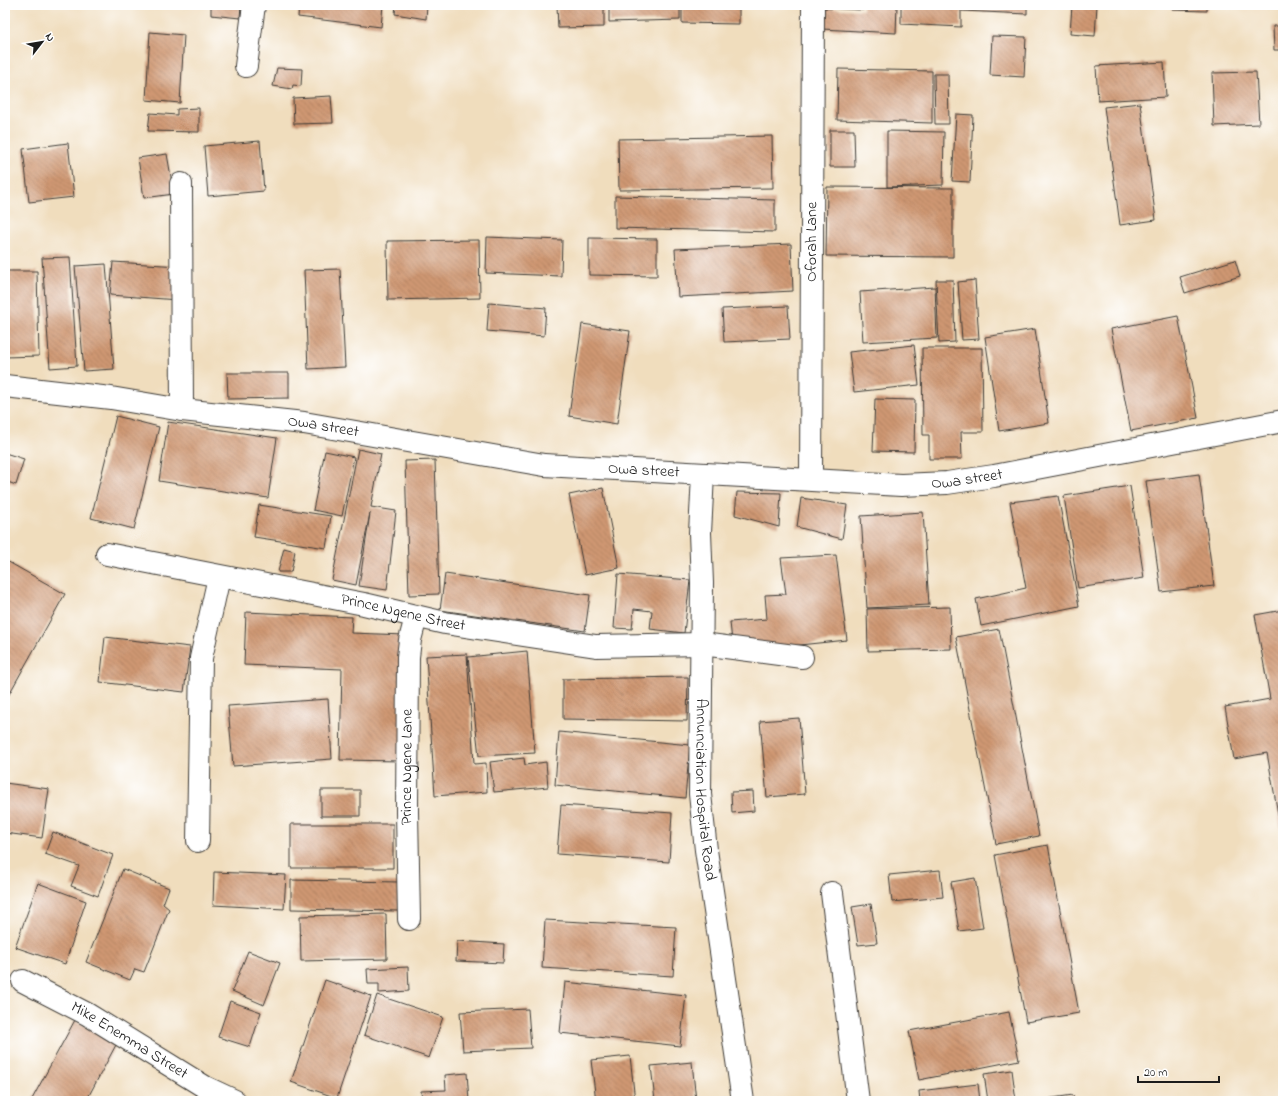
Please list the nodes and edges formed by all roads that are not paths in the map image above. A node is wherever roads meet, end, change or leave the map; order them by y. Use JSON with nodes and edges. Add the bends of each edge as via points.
{"nodes":[{"id":1,"x":254,"y":5,"type":"edge"},
{"id":2,"x":813,"y":5,"type":"edge"},
{"id":3,"x":246,"y":66,"type":"dead end"},
{"id":4,"x":181,"y":184,"type":"dead end"},
{"id":5,"x":5,"y":386,"type":"edge"},
{"id":6,"x":182,"y":410,"type":"junction"},
{"id":7,"x":1283,"y":421,"type":"edge"},
{"id":8,"x":704,"y":475,"type":"junction"},
{"id":9,"x":811,"y":479,"type":"junction"},
{"id":10,"x":107,"y":554,"type":"dead end"},
{"id":11,"x":219,"y":577,"type":"junction"},
{"id":12,"x":416,"y":617,"type":"junction"},
{"id":13,"x":702,"y":644,"type":"junction"},
{"id":14,"x":802,"y":657,"type":"dead end"},
{"id":15,"x":198,"y":841,"type":"dead end"},
{"id":16,"x":832,"y":893,"type":"dead end"},
{"id":17,"x":409,"y":919,"type":"dead end"},
{"id":18,"x":23,"y":981,"type":"dead end"},
{"id":19,"x":234,"y":1101,"type":"edge"},
{"id":20,"x":743,"y":1101,"type":"edge"},
{"id":21,"x":858,"y":1101,"type":"edge"}],
"edges":[{"from":1,"to":3,"type":"street"},
{"from":2,"to":9,"type":"street","name":"Oforah Lane"},
{"from":4,"to":6,"type":"street"},
{"from":5,"to":6,"type":"street","name":"Owa street","via":[[111,398]]},
{"from":6,"to":8,"type":"street","name":"Owa street","via":[[304,423],[544,464]]},
{"from":7,"to":9,"type":"street","name":"Owa street","via":[[1088,460],[947,483],[901,485]]},
{"from":8,"to":9,"type":"street","name":"Owa street"},
{"from":8,"to":13,"type":"street","name":"Annunciation Hospital Road","via":[[700,533]]},
{"from":10,"to":11,"type":"street","name":"Prince Ngene Street"},
{"from":11,"to":12,"type":"street","name":"Prince Ngene Street","via":[[364,604]]},
{"from":11,"to":15,"type":"street","via":[[201,658]]},
{"from":12,"to":13,"type":"street","name":"Prince Ngene Street","via":[[596,646]]},
{"from":12,"to":17,"type":"street","name":"Prince Ngene Lane","via":[[408,657]]},
{"from":13,"to":14,"type":"street","name":"Prince Ngene Street"},
{"from":13,"to":20,"type":"street","name":"Annunciation Hospital Road","via":[[700,794]]},
{"from":16,"to":21,"type":"street"},
{"from":18,"to":19,"type":"street","name":"Mike Enemma Street","via":[[87,1014],[205,1087]]}]}
